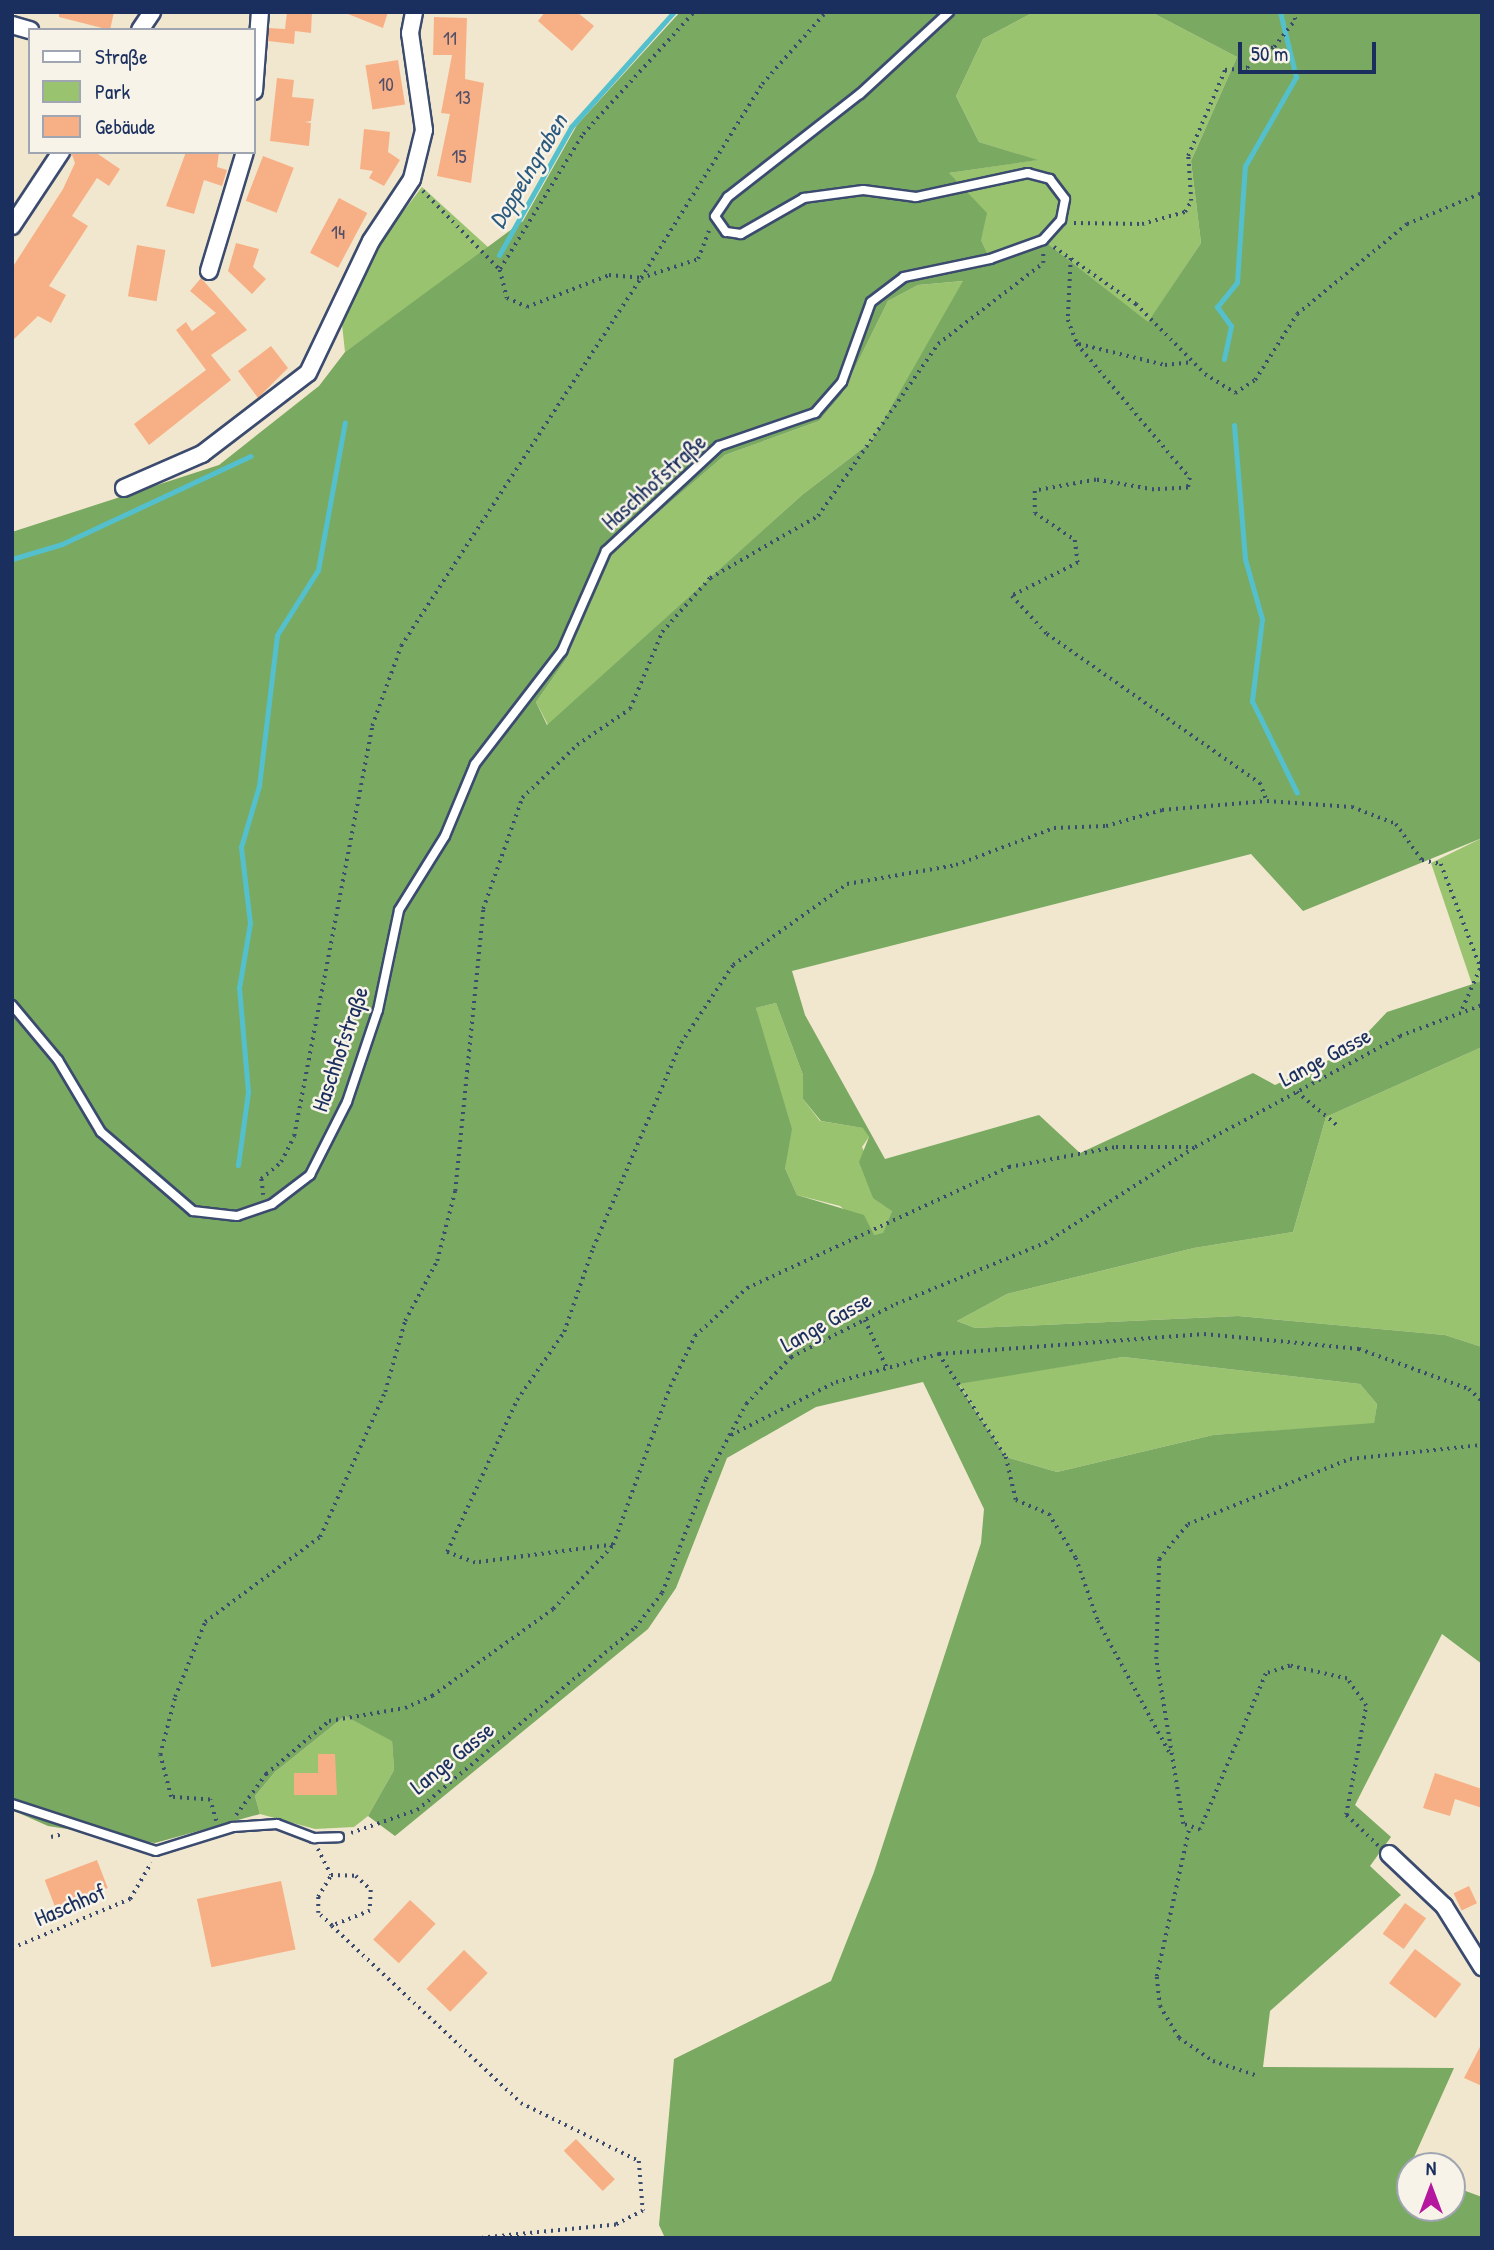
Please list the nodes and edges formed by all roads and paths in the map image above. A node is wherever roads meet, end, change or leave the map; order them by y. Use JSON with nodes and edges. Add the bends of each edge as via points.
{"nodes":[{"id":1,"x":152,"y":12,"type":"edge"},
{"id":2,"x":260,"y":12,"type":"edge"},
{"id":3,"x":414,"y":12,"type":"edge"},
{"id":4,"x":694,"y":12,"type":"edge"},
{"id":5,"x":826,"y":12,"type":"edge"},
{"id":6,"x":949,"y":12,"type":"edge"},
{"id":7,"x":1293,"y":12,"type":"edge"},
{"id":8,"x":141,"y":28,"type":"edge"},
{"id":9,"x":256,"y":65,"type":"edge"},
{"id":10,"x":60,"y":154,"type":"edge"},
{"id":11,"x":244,"y":154,"type":"edge"},
{"id":12,"x":412,"y":179,"type":"junction"},
{"id":13,"x":1482,"y":193,"type":"edge"},
{"id":14,"x":715,"y":216,"type":"junction"},
{"id":15,"x":1061,"y":219,"type":"junction"},
{"id":16,"x":12,"y":226,"type":"edge"},
{"id":17,"x":1043,"y":240,"type":"junction"},
{"id":18,"x":1072,"y":258,"type":"junction"},
{"id":19,"x":500,"y":270,"type":"junction"},
{"id":20,"x":209,"y":271,"type":"dead end"},
{"id":21,"x":641,"y":278,"type":"junction"},
{"id":22,"x":1077,"y":344,"type":"junction"},
{"id":23,"x":1193,"y":362,"type":"junction"},
{"id":24,"x":124,"y":488,"type":"dead end"},
{"id":25,"x":1267,"y":801,"type":"junction"},
{"id":26,"x":1481,"y":966,"type":"edge"},
{"id":27,"x":12,"y":1005,"type":"edge"},
{"id":28,"x":1482,"y":1005,"type":"edge"},
{"id":29,"x":1462,"y":1009,"type":"junction"},
{"id":30,"x":1297,"y":1092,"type":"junction"},
{"id":31,"x":1338,"y":1126,"type":"dead end"},
{"id":32,"x":1195,"y":1147,"type":"junction"},
{"id":33,"x":272,"y":1204,"type":"junction"},
{"id":34,"x":865,"y":1320,"type":"junction"},
{"id":35,"x":939,"y":1354,"type":"junction"},
{"id":36,"x":887,"y":1368,"type":"junction"},
{"id":37,"x":1482,"y":1401,"type":"edge"},
{"id":38,"x":730,"y":1436,"type":"junction"},
{"id":39,"x":1482,"y":1445,"type":"edge"},
{"id":40,"x":613,"y":1545,"type":"junction"},
{"id":41,"x":1170,"y":1754,"type":"junction"},
{"id":42,"x":12,"y":1804,"type":"edge"},
{"id":43,"x":233,"y":1828,"type":"junction"},
{"id":44,"x":1189,"y":1831,"type":"junction"},
{"id":45,"x":220,"y":1832,"type":"junction"},
{"id":46,"x":339,"y":1837,"type":"joint"},
{"id":47,"x":314,"y":1838,"type":"junction"},
{"id":48,"x":156,"y":1851,"type":"junction"},
{"id":49,"x":1390,"y":1854,"type":"joint"},
{"id":50,"x":331,"y":1875,"type":"junction"},
{"id":51,"x":332,"y":1926,"type":"junction"},
{"id":52,"x":12,"y":1948,"type":"edge"},
{"id":53,"x":1482,"y":1967,"type":"edge"},
{"id":54,"x":1258,"y":2076,"type":"dead end"},
{"id":55,"x":483,"y":2238,"type":"edge"}],
"edges":[{"from":1,"to":8,"type":"street"},
{"from":2,"to":9,"type":"street"},
{"from":3,"to":12,"type":"street","via":[[410,33],[424,130]]},
{"from":4,"to":19,"type":"path","via":[[583,134]]},
{"from":5,"to":21,"type":"path","via":[[762,84]]},
{"from":6,"to":14,"type":"lane","via":[[860,94],[728,197]]},
{"from":7,"to":15,"type":"path","via":[[1295,20],[1273,47],[1258,53],[1247,68],[1225,70],[1188,156],[1191,201],[1185,212],[1142,224],[1088,226]]},
{"from":10,"to":16,"type":"street"},
{"from":11,"to":20,"type":"street"},
{"from":12,"to":19,"type":"path"},
{"from":12,"to":24,"type":"street","via":[[371,241],[308,373],[202,454]]},
{"from":13,"to":23,"type":"path","via":[[1407,224],[1297,314],[1255,380],[1235,393]]},
{"from":14,"to":15,"type":"lane","via":[[726,232],[741,234],[804,198],[863,190],[916,197],[1028,173],[1050,179],[1065,199]]},
{"from":14,"to":21,"type":"path","via":[[698,259]]},
{"from":15,"to":17,"type":"lane","name":"Haschhofstraße"},
{"from":17,"to":18,"type":"path"},
{"from":17,"to":33,"type":"lane","name":"Haschhofstraße","via":[[990,259],[904,277],[871,302],[842,382],[815,413],[719,446],[606,551],[562,651],[475,764],[445,835],[399,910],[378,1010],[347,1101],[310,1175]]},
{"from":17,"to":45,"type":"path","via":[[1044,263],[937,344],[818,516],[710,578],[662,632],[630,709],[577,745],[522,798],[483,909],[455,1191],[437,1261],[405,1321],[386,1392],[320,1537],[205,1622],[159,1755],[171,1797],[210,1800]]},
{"from":18,"to":22,"type":"path","via":[[1068,320]]},
{"from":18,"to":23,"type":"path","via":[[1136,304]]},
{"from":19,"to":21,"type":"path","via":[[507,298],[527,307],[609,275]]},
{"from":21,"to":33,"type":"path","via":[[401,646],[372,726],[294,1136],[258,1190]]},
{"from":22,"to":23,"type":"path","via":[[1165,365]]},
{"from":22,"to":25,"type":"path","via":[[1190,478],[1188,488],[1154,490],[1096,480],[1035,491],[1035,513],[1075,540],[1078,563],[1012,596],[1047,634],[1260,783]]},
{"from":25,"to":26,"type":"path","via":[[1352,807],[1396,824],[1422,860],[1441,864]]},
{"from":25,"to":40,"type":"path","via":[[1054,828],[956,865],[847,884],[733,965],[681,1043],[593,1248],[564,1332],[517,1400],[447,1552],[475,1563]]},
{"from":26,"to":29,"type":"path"},
{"from":27,"to":33,"type":"lane","name":"Haschhofstraße","via":[[58,1060],[101,1132],[193,1211],[237,1216]]},
{"from":28,"to":29,"type":"path","name":"Lange Gasse"},
{"from":29,"to":30,"type":"path","name":"Lange Gasse"},
{"from":30,"to":31,"type":"path"},
{"from":30,"to":32,"type":"path","name":"Lange Gasse"},
{"from":32,"to":34,"type":"path","name":"Lange Gasse","via":[[1045,1243]]},
{"from":32,"to":40,"type":"path","via":[[1116,1147],[1009,1167],[747,1287],[695,1336],[670,1387]]},
{"from":34,"to":36,"type":"path"},
{"from":34,"to":38,"type":"path","name":"Lange Gasse","via":[[791,1357],[746,1404]]},
{"from":35,"to":36,"type":"path"},
{"from":35,"to":37,"type":"path","via":[[1204,1334],[1296,1339],[1359,1349],[1469,1389]]},
{"from":35,"to":41,"type":"path","via":[[1006,1457],[1016,1500],[1049,1514],[1076,1558],[1098,1621]]},
{"from":36,"to":38,"type":"path","via":[[836,1382]]},
{"from":38,"to":46,"type":"path","name":"Lange Gasse","via":[[662,1593],[635,1628],[417,1810]]},
{"from":39,"to":41,"type":"path","via":[[1350,1459],[1232,1502],[1170,1539],[1159,1559],[1153,1627]]},
{"from":40,"to":43,"type":"path","via":[[553,1609],[432,1696],[405,1708],[329,1721],[267,1774],[237,1811]]},
{"from":41,"to":44,"type":"path"},
{"from":42,"to":48,"type":"lane"},
{"from":43,"to":45,"type":"lane"},
{"from":43,"to":47,"type":"lane","via":[[277,1824]]},
{"from":44,"to":49,"type":"path","via":[[1200,1830],[1214,1803],[1266,1674],[1290,1666],[1347,1679],[1366,1706],[1346,1815]]},
{"from":44,"to":54,"type":"path","via":[[1157,1977],[1160,2006],[1179,2038],[1213,2061]]},
{"from":45,"to":48,"type":"lane"},
{"from":46,"to":47,"type":"lane"},
{"from":47,"to":50,"type":"path"},
{"from":48,"to":52,"type":"path","name":"Haschhof","via":[[130,1899]]},
{"from":49,"to":53,"type":"street","via":[[1444,1906]]},
{"from":50,"to":51,"type":"path","via":[[318,1897],[318,1913]]},
{"from":50,"to":51,"type":"path","via":[[356,1876],[371,1890],[369,1911]]},
{"from":51,"to":55,"type":"path","via":[[521,2103],[639,2161],[643,2211],[616,2225]]}]}
